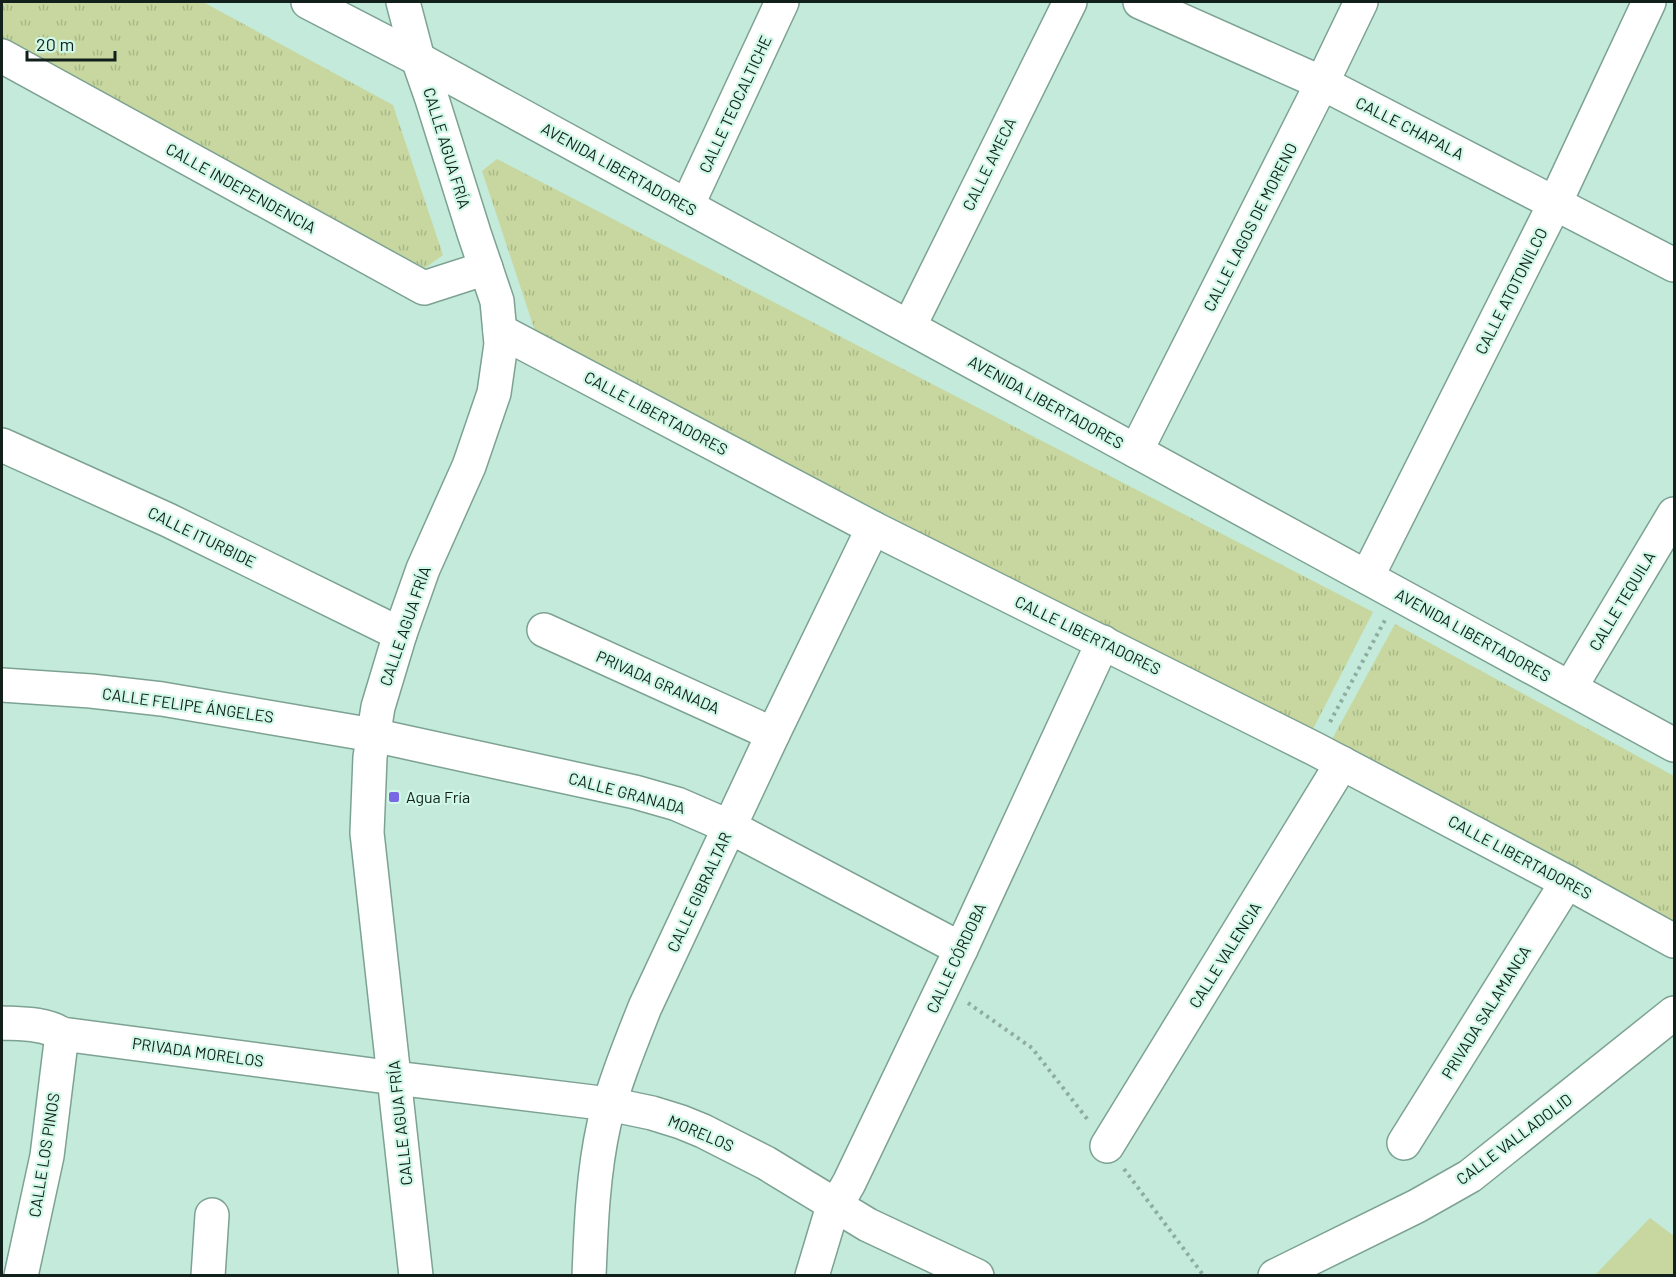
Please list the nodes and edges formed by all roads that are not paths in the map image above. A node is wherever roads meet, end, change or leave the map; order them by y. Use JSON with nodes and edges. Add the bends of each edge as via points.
{"nodes":[{"id":1,"x":308,"y":2,"type":"edge"},
{"id":2,"x":403,"y":2,"type":"edge"},
{"id":3,"x":782,"y":2,"type":"edge"},
{"id":4,"x":1070,"y":2,"type":"edge"},
{"id":5,"x":1140,"y":2,"type":"edge"},
{"id":6,"x":1361,"y":2,"type":"edge"},
{"id":7,"x":1649,"y":2,"type":"edge"},
{"id":8,"x":2,"y":56,"type":"edge"},
{"id":9,"x":418,"y":59,"type":"junction"},
{"id":10,"x":1322,"y":83,"type":"junction"},
{"id":11,"x":1555,"y":203,"type":"junction"},
{"id":12,"x":687,"y":206,"type":"junction"},
{"id":13,"x":1674,"y":265,"type":"edge"},
{"id":14,"x":486,"y":268,"type":"junction"},
{"id":15,"x":909,"y":327,"type":"junction"},
{"id":16,"x":500,"y":331,"type":"junction"},
{"id":17,"x":2,"y":445,"type":"edge"},
{"id":18,"x":1136,"y":451,"type":"junction"},
{"id":19,"x":1674,"y":514,"type":"edge"},
{"id":20,"x":873,"y":528,"type":"junction"},
{"id":21,"x":1367,"y":577,"type":"junction"},
{"id":22,"x":544,"y":630,"type":"dead end"},
{"id":23,"x":400,"y":634,"type":"junction"},
{"id":24,"x":1103,"y":642,"type":"junction"},
{"id":25,"x":2,"y":685,"type":"edge"},
{"id":26,"x":1570,"y":688,"type":"junction"},
{"id":27,"x":773,"y":734,"type":"junction"},
{"id":28,"x":373,"y":735,"type":"junction"},
{"id":29,"x":1674,"y":744,"type":"edge"},
{"id":30,"x":1329,"y":756,"type":"junction"},
{"id":31,"x":730,"y":827,"type":"junction"},
{"id":32,"x":1568,"y":882,"type":"junction"},
{"id":33,"x":1674,"y":941,"type":"edge"},
{"id":34,"x":961,"y":949,"type":"junction"},
{"id":35,"x":1674,"y":1013,"type":"edge"},
{"id":36,"x":2,"y":1023,"type":"edge"},
{"id":37,"x":62,"y":1034,"type":"junction"},
{"id":38,"x":395,"y":1078,"type":"junction"},
{"id":39,"x":609,"y":1104,"type":"junction"},
{"id":40,"x":1404,"y":1143,"type":"dead end"},
{"id":41,"x":1107,"y":1146,"type":"dead end"},
{"id":42,"x":836,"y":1206,"type":"junction"},
{"id":43,"x":212,"y":1215,"type":"dead end"},
{"id":44,"x":21,"y":1275,"type":"edge"},
{"id":45,"x":208,"y":1275,"type":"edge"},
{"id":46,"x":416,"y":1275,"type":"edge"},
{"id":47,"x":589,"y":1275,"type":"edge"},
{"id":48,"x":812,"y":1275,"type":"edge"},
{"id":49,"x":977,"y":1275,"type":"edge"},
{"id":50,"x":1275,"y":1275,"type":"edge"}],
"edges":[{"from":1,"to":9,"type":"street","name":"AVENIDA LIBERTADORES"},
{"from":2,"to":9,"type":"street","name":"CALLE AGUA FRÍA"},
{"from":3,"to":12,"type":"street","name":"CALLE TEOCALTICHE"},
{"from":4,"to":15,"type":"street","name":"CALLE AMECA"},
{"from":5,"to":10,"type":"street","name":"CALLE CHAPALA"},
{"from":6,"to":10,"type":"street","name":"CALLE LAGOS DE MORENO"},
{"from":7,"to":11,"type":"street","name":"CALLE ATOTONILCO"},
{"from":8,"to":14,"type":"street","name":"CALLE INDEPENDENCIA","via":[[424,288]]},
{"from":9,"to":12,"type":"street","name":"AVENIDA LIBERTADORES"},
{"from":9,"to":14,"type":"street","name":"CALLE AGUA FRÍA"},
{"from":10,"to":11,"type":"street","name":"CALLE CHAPALA"},
{"from":10,"to":18,"type":"street","name":"CALLE LAGOS DE MORENO"},
{"from":11,"to":13,"type":"street","name":"CALLE CHAPALA"},
{"from":11,"to":21,"type":"street","name":"CALLE ATOTONILCO"},
{"from":12,"to":15,"type":"street","name":"AVENIDA LIBERTADORES"},
{"from":14,"to":16,"type":"street","name":"CALLE AGUA FRÍA"},
{"from":15,"to":18,"type":"street","name":"AVENIDA LIBERTADORES"},
{"from":16,"to":20,"type":"street","name":"CALLE LIBERTADORES"},
{"from":16,"to":23,"type":"street","name":"CALLE AGUA FRÍA","via":[[494,393],[469,466],[423,569]]},
{"from":17,"to":23,"type":"street","name":"CALLE ITURBIDE","via":[[168,520]]},
{"from":18,"to":21,"type":"street","name":"AVENIDA LIBERTADORES"},
{"from":19,"to":26,"type":"street","name":"CALLE TEQUILA"},
{"from":20,"to":24,"type":"street","name":"CALLE LIBERTADORES"},
{"from":20,"to":27,"type":"street","name":"CALLE GIBRALTAR"},
{"from":21,"to":26,"type":"street","name":"AVENIDA LIBERTADORES"},
{"from":22,"to":27,"type":"street","name":"PRIVADA GRANADA"},
{"from":23,"to":28,"type":"street","name":"CALLE AGUA FRÍA"},
{"from":24,"to":30,"type":"street","name":"CALLE LIBERTADORES"},
{"from":24,"to":34,"type":"street","name":"CALLE CÓRDOBA"},
{"from":25,"to":28,"type":"street","name":"CALLE FELIPE ÁNGELES","via":[[162,699]]},
{"from":26,"to":29,"type":"street","name":"AVENIDA LIBERTADORES"},
{"from":27,"to":31,"type":"street","name":"CALLE GIBRALTAR"},
{"from":28,"to":31,"type":"street","name":"CALLE GRANADA","via":[[634,792],[677,804]]},
{"from":28,"to":38,"type":"street","name":"CALLE AGUA FRÍA","via":[[367,833]]},
{"from":30,"to":32,"type":"street","name":"CALLE LIBERTADORES"},
{"from":30,"to":41,"type":"street","name":"CALLE VALENCIA"},
{"from":31,"to":34,"type":"street","name":"CALLE GRANADA"},
{"from":31,"to":39,"type":"street","name":"CALLE GIBRALTAR","via":[[645,1006]]},
{"from":32,"to":33,"type":"street","name":"CALLE LIBERTADORES"},
{"from":32,"to":40,"type":"street","name":"PRIVADA SALAMANCA"},
{"from":34,"to":42,"type":"street","name":"CALLE CÓRDOBA"},
{"from":35,"to":50,"type":"street","name":"CALLE VALLADOLID","via":[[1470,1176],[1418,1206]]},
{"from":36,"to":37,"type":"street","name":"PRIVADA MORELOS","via":[[39,1026]]},
{"from":37,"to":38,"type":"street","name":"PRIVADA MORELOS"},
{"from":37,"to":44,"type":"street","name":"CALLE LOS PINOS","via":[[47,1156]]},
{"from":38,"to":39,"type":"street","name":"MORELOS"},
{"from":38,"to":46,"type":"street","name":"CALLE AGUA FRÍA"},
{"from":39,"to":42,"type":"street","name":"MORELOS","via":[[652,1113],[704,1131]]},
{"from":39,"to":47,"type":"street","name":"CALLE GIBRALTAR","via":[[595,1187]]},
{"from":42,"to":48,"type":"street","name":"CALLE CÓRDOBA"},
{"from":42,"to":49,"type":"street","name":"MORELOS","via":[[868,1225]]},
{"from":43,"to":45,"type":"street"}]}
